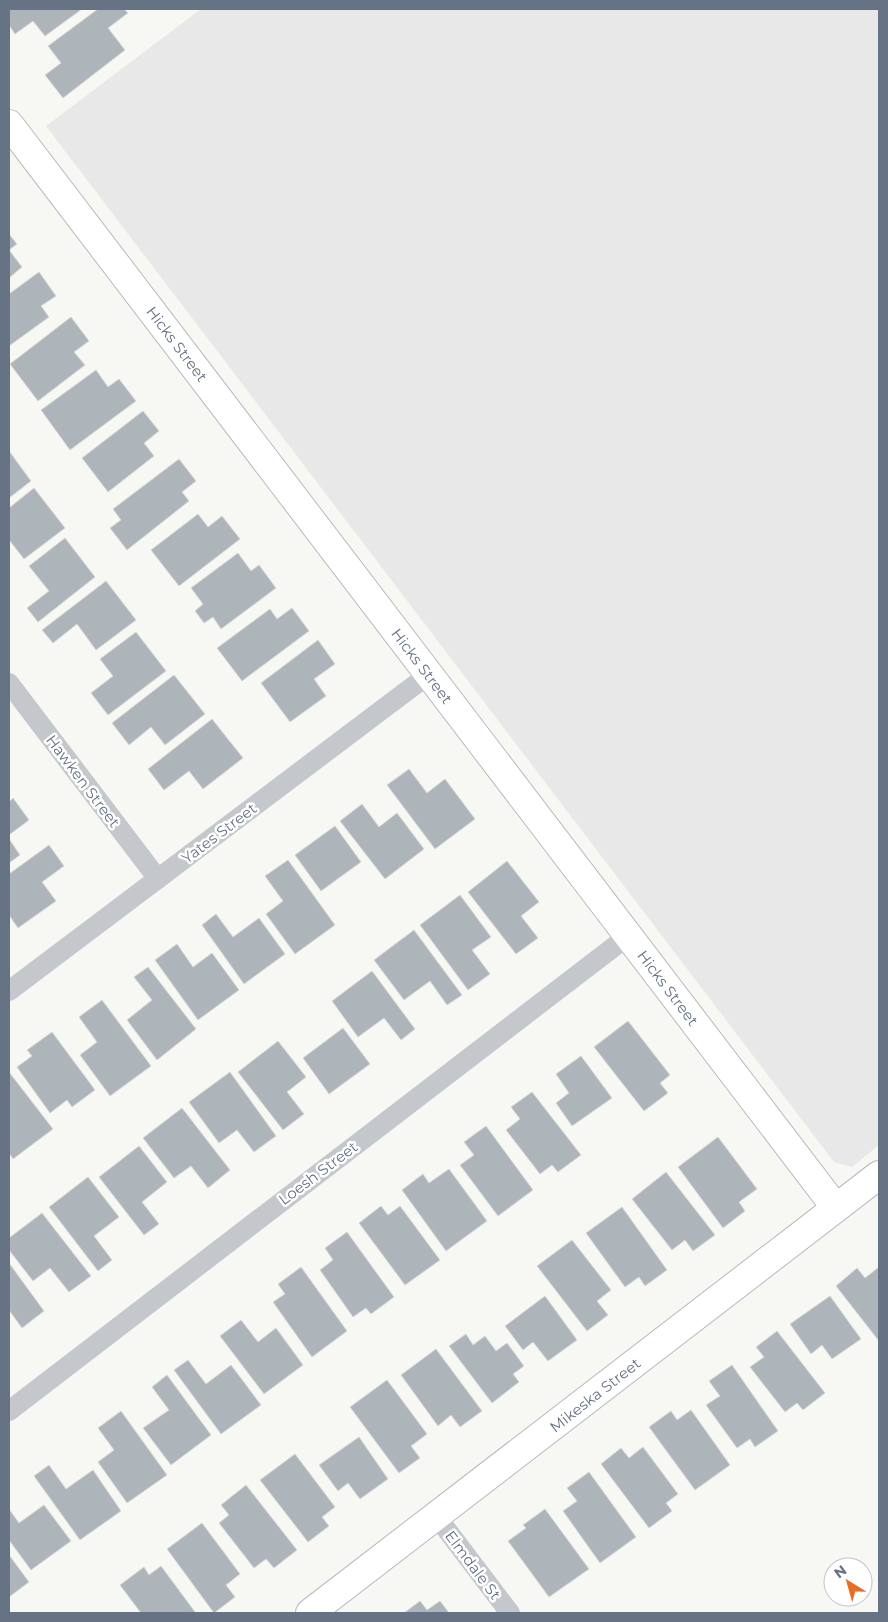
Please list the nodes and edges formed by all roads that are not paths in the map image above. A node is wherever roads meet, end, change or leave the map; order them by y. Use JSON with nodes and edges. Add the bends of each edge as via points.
{"nodes":[{"id":1,"x":9,"y":124,"type":"edge"},
{"id":2,"x":428,"y":675,"type":"junction"},
{"id":3,"x":9,"y":683,"type":"edge"},
{"id":4,"x":158,"y":879,"type":"junction"},
{"id":5,"x":628,"y":936,"type":"junction"},
{"id":6,"x":9,"y":991,"type":"edge"},
{"id":7,"x":879,"y":1175,"type":"edge"},
{"id":8,"x":836,"y":1208,"type":"junction"},
{"id":9,"x":9,"y":1410,"type":"edge"},
{"id":10,"x":437,"y":1517,"type":"junction"},
{"id":11,"x":310,"y":1613,"type":"edge"},
{"id":12,"x":510,"y":1613,"type":"edge"}],
"edges":[{"from":1,"to":2,"type":"street","name":"Hicks Street"},
{"from":2,"to":4,"type":"street","name":"Yates Street"},
{"from":2,"to":5,"type":"street","name":"Hicks Street"},
{"from":3,"to":4,"type":"street","name":"Hawken Street"},
{"from":4,"to":6,"type":"street","name":"Yates Street"},
{"from":5,"to":8,"type":"street","name":"Hicks Street"},
{"from":5,"to":9,"type":"street","name":"Loesh Street"},
{"from":7,"to":8,"type":"street","name":"Mikeska Street"},
{"from":8,"to":10,"type":"street","name":"Mikeska Street"},
{"from":10,"to":11,"type":"street","name":"Mikeska Street"},
{"from":10,"to":12,"type":"street","name":"Elmdale St"}]}
